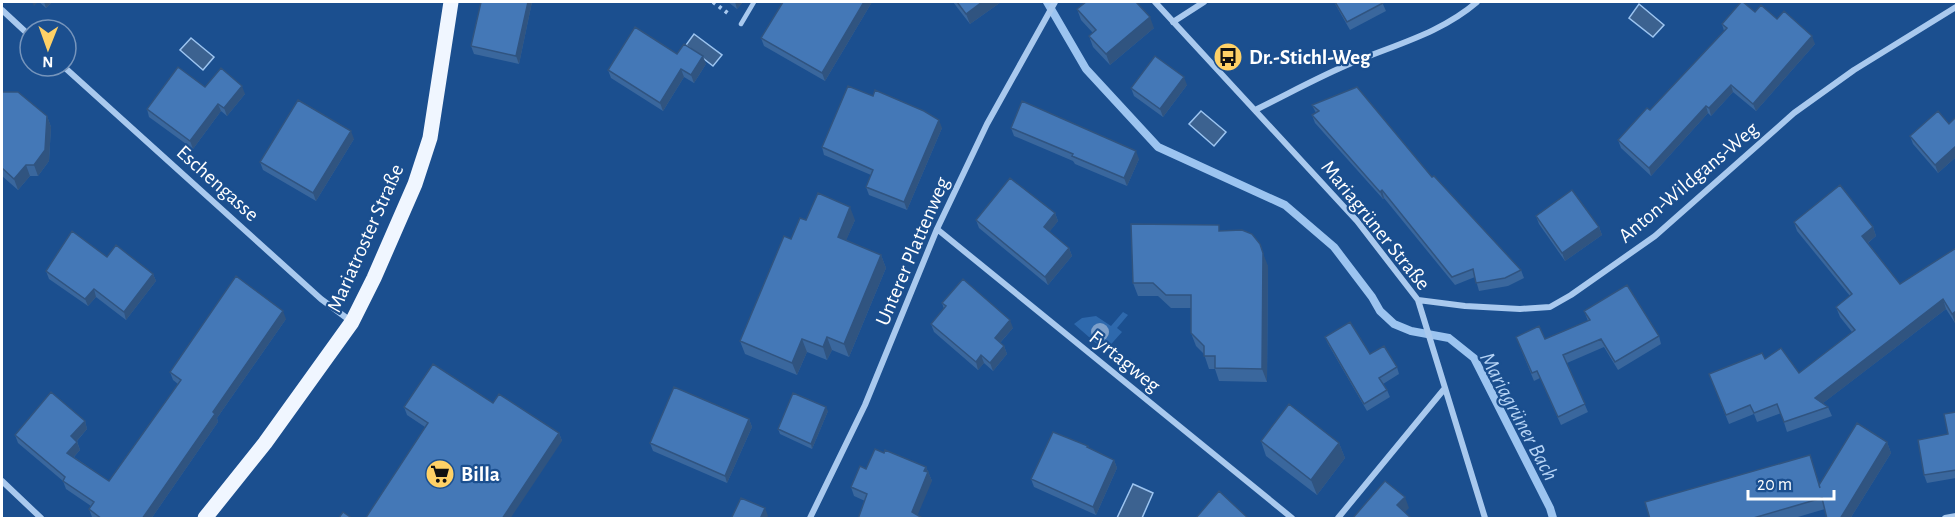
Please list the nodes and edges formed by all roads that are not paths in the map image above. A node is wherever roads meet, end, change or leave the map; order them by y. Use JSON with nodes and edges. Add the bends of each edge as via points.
{"nodes":[{"id":1,"x":451,"y":2,"type":"edge"},
{"id":2,"x":754,"y":2,"type":"edge"},
{"id":3,"x":1056,"y":2,"type":"edge"},
{"id":4,"x":1155,"y":2,"type":"edge"},
{"id":5,"x":1204,"y":2,"type":"edge"},
{"id":6,"x":1477,"y":2,"type":"edge"},
{"id":7,"x":1956,"y":7,"type":"edge"},
{"id":8,"x":2,"y":10,"type":"edge"},
{"id":9,"x":1173,"y":22,"type":"junction"},
{"id":10,"x":741,"y":24,"type":"dead end"},
{"id":11,"x":18,"y":25,"type":"edge"},
{"id":12,"x":76,"y":78,"type":"edge"},
{"id":13,"x":1255,"y":110,"type":"junction"},
{"id":14,"x":937,"y":229,"type":"junction"},
{"id":15,"x":1418,"y":300,"type":"junction"},
{"id":16,"x":352,"y":322,"type":"junction"},
{"id":17,"x":1445,"y":388,"type":"junction"},
{"id":18,"x":2,"y":481,"type":"edge"},
{"id":19,"x":1956,"y":516,"type":"edge"},
{"id":20,"x":41,"y":519,"type":"edge"},
{"id":21,"x":205,"y":519,"type":"edge"},
{"id":22,"x":810,"y":519,"type":"edge"},
{"id":23,"x":1292,"y":519,"type":"edge"},
{"id":24,"x":1338,"y":519,"type":"edge"},
{"id":25,"x":1485,"y":519,"type":"edge"},
{"id":26,"x":1945,"y":519,"type":"edge"}],
"edges":[{"from":1,"to":16,"type":"main road","name":"Mariatroster Straße","via":[[430,138],[401,218]]},
{"from":2,"to":10,"type":"lane"},
{"from":3,"to":14,"type":"street","name":"Unterer Plattenweg","via":[[987,124]]},
{"from":4,"to":9,"type":"street","name":"Mariagrüner Straße"},
{"from":5,"to":9,"type":"street"},
{"from":6,"to":13,"type":"street","via":[[1452,22],[1422,37],[1353,63]]},
{"from":7,"to":15,"type":"street","name":"Anton-Wildgans-Weg","via":[[1854,70],[1794,113],[1655,236],[1550,307],[1466,306]]},
{"from":8,"to":11,"type":"street"},
{"from":9,"to":13,"type":"street","name":"Mariagrüner Straße"},
{"from":12,"to":16,"type":"street","name":"Eschengasse","via":[[321,299]]},
{"from":13,"to":15,"type":"street","name":"Mariagrüner Straße","via":[[1357,221]]},
{"from":14,"to":22,"type":"street","name":"Unterer Plattenweg","via":[[865,405]]},
{"from":14,"to":23,"type":"street","name":"Fyrtagweg"},
{"from":15,"to":17,"type":"street","name":"Mariagrüner Straße"},
{"from":16,"to":21,"type":"main road","name":"Mariatroster Straße"},
{"from":17,"to":24,"type":"street"},
{"from":17,"to":25,"type":"street","name":"Mariagrüner Straße"},
{"from":18,"to":20,"type":"street"},
{"from":19,"to":26,"type":"street"}]}
